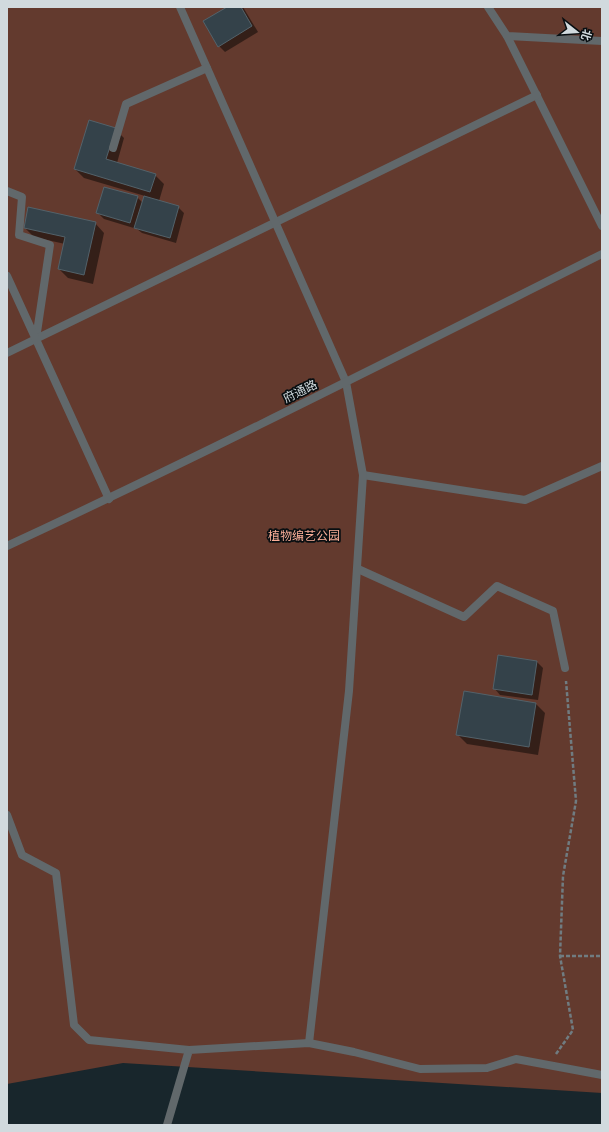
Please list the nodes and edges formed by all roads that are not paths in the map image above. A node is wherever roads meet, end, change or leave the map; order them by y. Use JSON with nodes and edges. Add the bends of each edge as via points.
{"nodes":[{"id":1,"x":180,"y":7,"type":"edge"},
{"id":2,"x":488,"y":7,"type":"edge"},
{"id":3,"x":507,"y":36,"type":"junction"},
{"id":4,"x":602,"y":41,"type":"edge"},
{"id":5,"x":207,"y":68,"type":"junction"},
{"id":6,"x":537,"y":95,"type":"junction"},
{"id":7,"x":113,"y":148,"type":"dead end"},
{"id":8,"x":7,"y":191,"type":"edge"},
{"id":9,"x":275,"y":222,"type":"junction"},
{"id":10,"x":602,"y":226,"type":"edge"},
{"id":11,"x":602,"y":254,"type":"edge"},
{"id":12,"x":7,"y":276,"type":"edge"},
{"id":13,"x":36,"y":339,"type":"junction"},
{"id":14,"x":7,"y":353,"type":"edge"},
{"id":15,"x":346,"y":382,"type":"junction"},
{"id":16,"x":602,"y":466,"type":"edge"},
{"id":17,"x":363,"y":475,"type":"junction"},
{"id":18,"x":109,"y":499,"type":"junction"},
{"id":19,"x":7,"y":546,"type":"edge"},
{"id":20,"x":358,"y":569,"type":"junction"},
{"id":21,"x":565,"y":668,"type":"road end"},
{"id":22,"x":7,"y":815,"type":"edge"},
{"id":23,"x":309,"y":1043,"type":"junction"},
{"id":24,"x":189,"y":1050,"type":"junction"},
{"id":25,"x":602,"y":1074,"type":"edge"},
{"id":26,"x":167,"y":1125,"type":"edge"}],
"edges":[{"from":1,"to":5,"type":"street"},
{"from":2,"to":3,"type":"street"},
{"from":3,"to":4,"type":"street"},
{"from":3,"to":6,"type":"street"},
{"from":5,"to":7,"type":"street","via":[[126,104]]},
{"from":5,"to":9,"type":"street"},
{"from":6,"to":9,"type":"street"},
{"from":6,"to":10,"type":"street"},
{"from":8,"to":13,"type":"street","via":[[22,197],[19,235],[50,245]]},
{"from":9,"to":13,"type":"street"},
{"from":9,"to":15,"type":"street"},
{"from":11,"to":15,"type":"street","name":"府通路"},
{"from":12,"to":13,"type":"street"},
{"from":13,"to":14,"type":"street"},
{"from":13,"to":18,"type":"street"},
{"from":15,"to":17,"type":"street"},
{"from":15,"to":18,"type":"street","name":"府通路"},
{"from":16,"to":17,"type":"street","via":[[525,500]]},
{"from":17,"to":20,"type":"street"},
{"from":18,"to":19,"type":"street","name":"府通路"},
{"from":20,"to":21,"type":"street","via":[[464,617],[496,586],[553,611]]},
{"from":20,"to":23,"type":"street","via":[[349,691]]},
{"from":22,"to":24,"type":"street","via":[[22,855],[56,873],[74,1026],[89,1040]]},
{"from":23,"to":24,"type":"street"},
{"from":23,"to":25,"type":"street","via":[[420,1070],[487,1068],[516,1059]]},
{"from":24,"to":26,"type":"street"}]}
